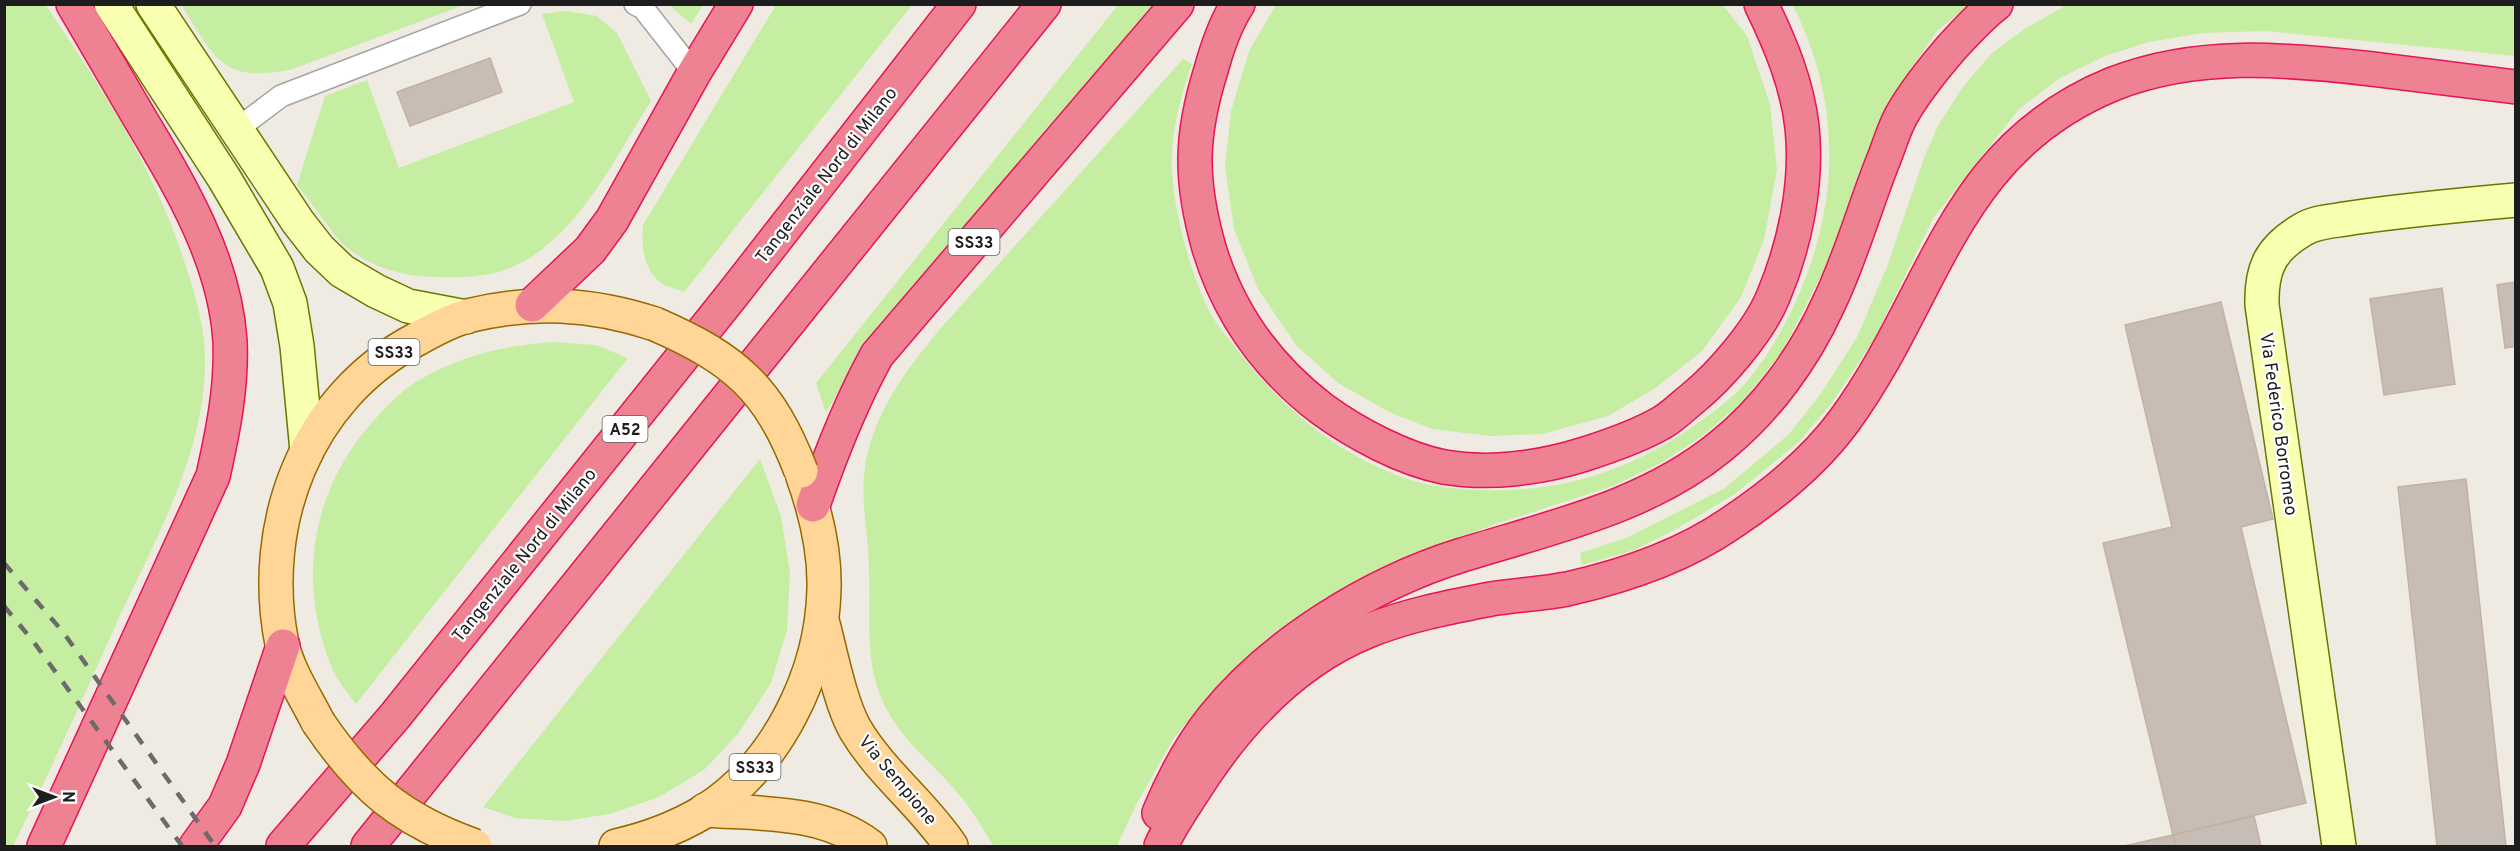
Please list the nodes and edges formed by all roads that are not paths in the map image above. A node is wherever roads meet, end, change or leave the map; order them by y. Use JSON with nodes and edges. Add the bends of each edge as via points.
{"nodes":[{"id":1,"x":73,"y":4,"type":"edge"},
{"id":2,"x":103,"y":4,"type":"edge"},
{"id":3,"x":111,"y":4,"type":"edge"},
{"id":4,"x":153,"y":4,"type":"edge"},
{"id":5,"x":520,"y":4,"type":"edge"},
{"id":6,"x":635,"y":4,"type":"edge"},
{"id":7,"x":736,"y":4,"type":"edge"},
{"id":8,"x":960,"y":4,"type":"edge"},
{"id":9,"x":1044,"y":4,"type":"edge"},
{"id":10,"x":1177,"y":4,"type":"edge"},
{"id":11,"x":1238,"y":4,"type":"edge"},
{"id":12,"x":1761,"y":4,"type":"edge"},
{"id":13,"x":1996,"y":4,"type":"edge"},
{"id":14,"x":141,"y":51,"type":"junction"},
{"id":15,"x":694,"y":73,"type":"junction"},
{"id":16,"x":2516,"y":87,"type":"edge"},
{"id":17,"x":236,"y":130,"type":"junction"},
{"id":18,"x":2516,"y":200,"type":"edge"},
{"id":19,"x":532,"y":305,"type":"junction"},
{"id":20,"x":466,"y":317,"type":"junction"},
{"id":21,"x":307,"y":451,"type":"junction"},
{"id":22,"x":813,"y":506,"type":"junction"},
{"id":23,"x":822,"y":621,"type":"junction"},
{"id":24,"x":283,"y":646,"type":"junction"},
{"id":25,"x":705,"y":810,"type":"junction"},
{"id":26,"x":44,"y":846,"type":"edge"},
{"id":27,"x":196,"y":846,"type":"edge"},
{"id":28,"x":283,"y":846,"type":"edge"},
{"id":29,"x":368,"y":846,"type":"edge"},
{"id":30,"x":475,"y":846,"type":"edge"},
{"id":31,"x":616,"y":846,"type":"edge"},
{"id":32,"x":870,"y":846,"type":"edge"},
{"id":33,"x":951,"y":846,"type":"edge"},
{"id":34,"x":1148,"y":846,"type":"edge"},
{"id":35,"x":1161,"y":846,"type":"edge"},
{"id":36,"x":2339,"y":846,"type":"edge"}],
"edges":[{"from":1,"to":26,"type":"highway","via":[[189,204],[223,296],[230,340],[230,377],[213,476]]},
{"from":2,"to":14,"type":"main road"},
{"from":3,"to":14,"type":"main road"},
{"from":4,"to":17,"type":"main road"},
{"from":5,"to":17,"type":"lane","via":[[281,96]]},
{"from":6,"to":15,"type":"lane","via":[[643,8]]},
{"from":7,"to":15,"type":"highway"},
{"from":8,"to":28,"type":"highway","name":"Tangenziale Nord di Milano","number":"A52","via":[[424,679]]},
{"from":9,"to":29,"type":"highway"},
{"from":10,"to":22,"type":"highway","number":"SS33","via":[[877,355],[836,438]]},
{"from":11,"to":12,"type":"highway","via":[[1230,16],[1204,92],[1193,162],[1206,237],[1234,311],[1279,372],[1345,426],[1401,453],[1444,467],[1494,470],[1552,464],[1608,447],[1664,422],[1708,385],[1741,347],[1772,300],[1792,239],[1801,193],[1802,126],[1788,62]]},
{"from":13,"to":34,"type":"highway","via":[[1926,77],[1900,118],[1828,305],[1799,357],[1763,406],[1721,446],[1680,475],[1631,500],[1573,522],[1458,556],[1362,598],[1279,653],[1214,716],[1190,750],[1169,788]]},
{"from":14,"to":21,"type":"main road","via":[[277,268],[290,303]]},
{"from":15,"to":19,"type":"highway","via":[[612,220],[590,250]]},
{"from":16,"to":35,"type":"highway","via":[[2337,65],[2232,59],[2152,70],[2109,86],[2068,108],[2029,133],[2004,156],[1979,188],[1844,421],[1809,462],[1769,495],[1704,540],[1626,574],[1400,619],[1337,645],[1285,681],[1227,741]]},
{"from":17,"to":20,"type":"main road","via":[[298,222],[342,271],[408,306]]},
{"from":18,"to":36,"type":"main road","name":"Via Federico Borromeo","via":[[2404,210],[2304,228],[2275,252],[2261,282]]},
{"from":19,"to":20,"type":"main road","number":"SS33"},
{"from":19,"to":22,"type":"main road","number":"SS33","bridge":true,"via":[[618,312],[655,324],[722,358],[770,406],[790,441]]},
{"from":20,"to":21,"type":"main road","number":"SS33","via":[[401,347],[374,366],[347,392]]},
{"from":21,"to":24,"type":"main road","number":"SS33","via":[[289,490],[279,528],[275,585]]},
{"from":22,"to":23,"type":"main road","number":"SS33","via":[[822,546]]},
{"from":23,"to":25,"type":"main road","number":"SS33","via":[[803,690],[779,733],[757,764],[728,794]]},
{"from":23,"to":33,"type":"main road","name":"Via Sempione","via":[[854,726],[868,749]]},
{"from":24,"to":27,"type":"highway","via":[[225,806]]},
{"from":24,"to":30,"type":"main road","number":"SS33","bridge":true,"via":[[318,722],[356,773],[414,820]]},
{"from":25,"to":31,"type":"main road","number":"SS33","via":[[674,828]]},
{"from":25,"to":32,"type":"main road","via":[[817,820]]}]}
